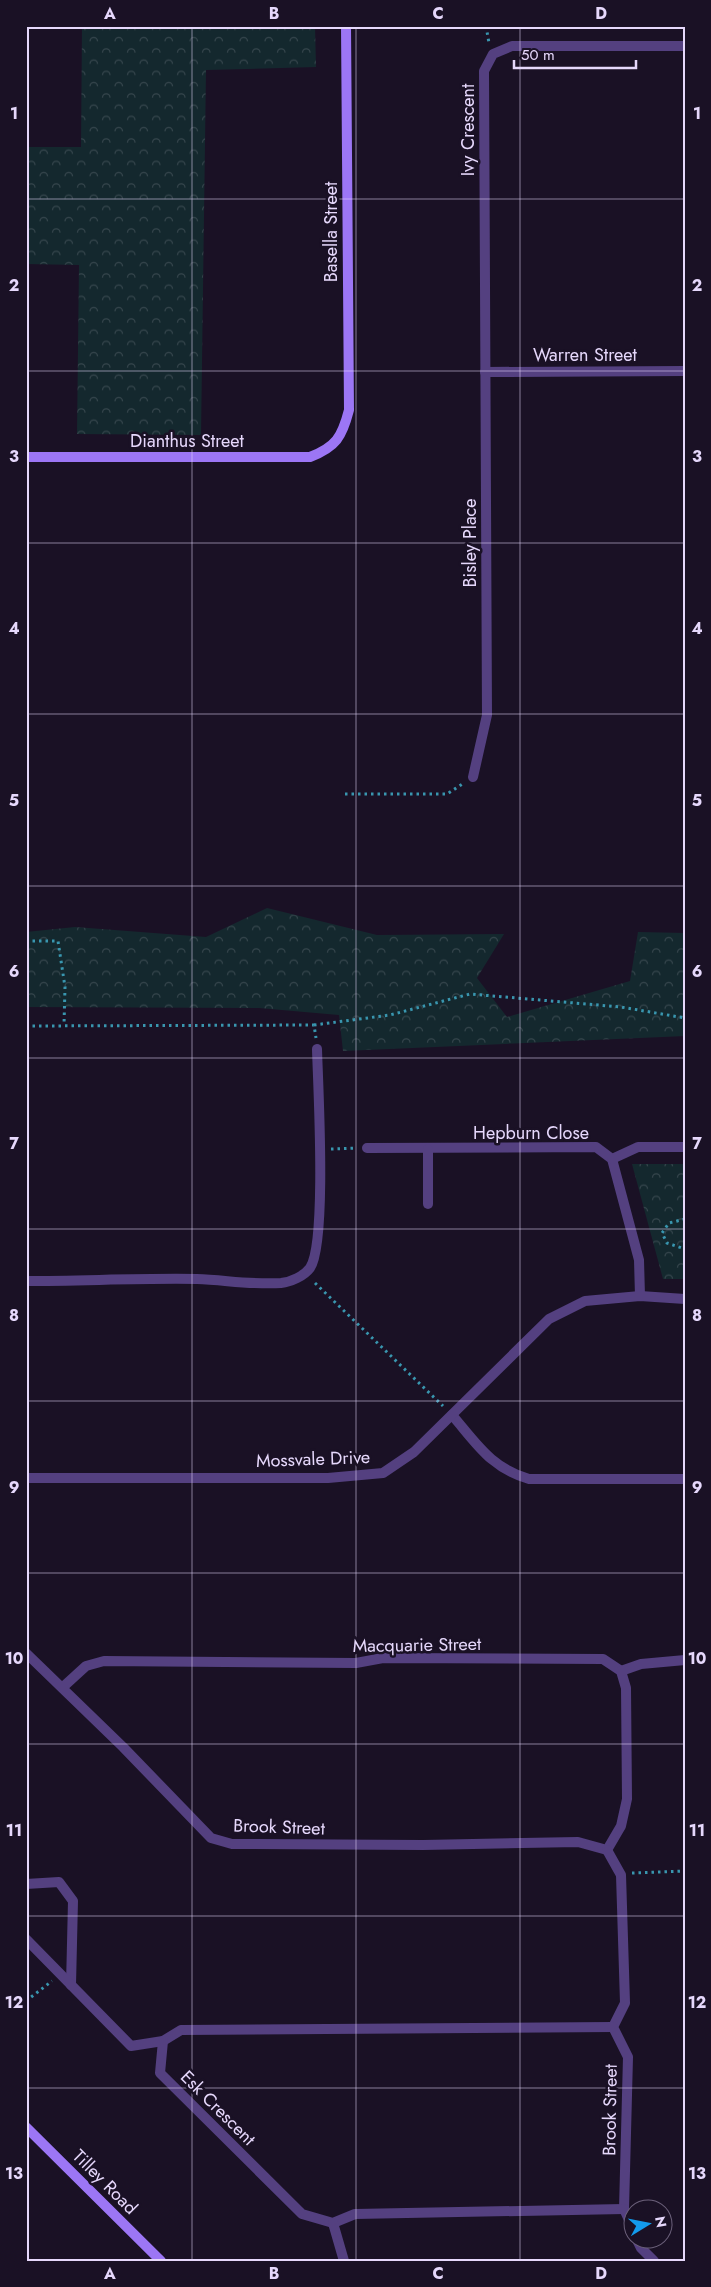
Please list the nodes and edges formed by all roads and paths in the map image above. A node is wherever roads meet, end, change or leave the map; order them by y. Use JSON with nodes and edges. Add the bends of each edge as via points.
{"nodes":[{"id":1,"x":346,"y":26,"type":"edge"},
{"id":2,"x":685,"y":46,"type":"edge"},
{"id":3,"x":685,"y":371,"type":"edge"},
{"id":4,"x":486,"y":372,"type":"junction"},
{"id":5,"x":341,"y":436,"type":"joint"},
{"id":6,"x":26,"y":457,"type":"edge"},
{"id":7,"x":473,"y":777,"type":"joint"},
{"id":8,"x":345,"y":794,"type":"dead end"},
{"id":9,"x":26,"y":941,"type":"edge"},
{"id":10,"x":685,"y":1018,"type":"edge"},
{"id":11,"x":64,"y":1025,"type":"junction"},
{"id":12,"x":314,"y":1025,"type":"junction"},
{"id":13,"x":26,"y":1026,"type":"edge"},
{"id":14,"x":317,"y":1049,"type":"joint"},
{"id":15,"x":685,"y":1147,"type":"edge"},
{"id":16,"x":367,"y":1148,"type":"joint"},
{"id":17,"x":320,"y":1149,"type":"junction"},
{"id":18,"x":428,"y":1149,"type":"junction"},
{"id":19,"x":612,"y":1159,"type":"junction"},
{"id":20,"x":428,"y":1204,"type":"dead end"},
{"id":21,"x":685,"y":1219,"type":"edge"},
{"id":22,"x":685,"y":1249,"type":"edge"},
{"id":23,"x":26,"y":1281,"type":"edge"},
{"id":24,"x":315,"y":1283,"type":"dead end"},
{"id":25,"x":640,"y":1296,"type":"junction"},
{"id":26,"x":685,"y":1299,"type":"edge"},
{"id":27,"x":452,"y":1415,"type":"junction"},
{"id":28,"x":26,"y":1478,"type":"edge"},
{"id":29,"x":685,"y":1479,"type":"edge"},
{"id":30,"x":26,"y":1652,"type":"edge"},
{"id":31,"x":685,"y":1660,"type":"edge"},
{"id":32,"x":621,"y":1671,"type":"junction"},
{"id":33,"x":63,"y":1688,"type":"junction"},
{"id":34,"x":607,"y":1850,"type":"junction"},
{"id":35,"x":685,"y":1871,"type":"edge"},
{"id":36,"x":621,"y":1875,"type":"junction"},
{"id":37,"x":26,"y":1884,"type":"edge"},
{"id":38,"x":26,"y":1939,"type":"edge"},
{"id":39,"x":61,"y":1974,"type":"junction"},
{"id":40,"x":71,"y":1985,"type":"junction"},
{"id":41,"x":26,"y":2001,"type":"edge"},
{"id":42,"x":612,"y":2027,"type":"junction"},
{"id":43,"x":162,"y":2042,"type":"junction"},
{"id":44,"x":26,"y":2127,"type":"edge"},
{"id":45,"x":624,"y":2200,"type":"edge"},
{"id":46,"x":624,"y":2210,"type":"edge"},
{"id":47,"x":333,"y":2223,"type":"junction"},
{"id":48,"x":643,"y":2250,"type":"edge"},
{"id":49,"x":161,"y":2261,"type":"edge"},
{"id":50,"x":344,"y":2261,"type":"edge"},
{"id":51,"x":654,"y":2261,"type":"edge"}],
"edges":[{"from":1,"to":5,"type":"street","name":"Basella Street","via":[[349,410]]},
{"from":2,"to":4,"type":"street","name":"Ivy Crescent","via":[[512,46],[493,54],[484,71]]},
{"from":3,"to":4,"type":"street","name":"Warren Street"},
{"from":4,"to":7,"type":"street","name":"Bisley Place","via":[[487,715]]},
{"from":5,"to":6,"type":"street","name":"Dianthus Street","via":[[327,450],[310,457]]},
{"from":7,"to":8,"type":"path","via":[[447,794]]},
{"from":9,"to":11,"type":"path","via":[[58,941],[65,987]]},
{"from":10,"to":12,"type":"path","via":[[621,1007],[470,994],[390,1015]]},
{"from":11,"to":12,"type":"path"},
{"from":11,"to":13,"type":"path"},
{"from":12,"to":14,"type":"path"},
{"from":14,"to":17,"type":"street"},
{"from":15,"to":19,"type":"street","via":[[638,1147]]},
{"from":16,"to":17,"type":"path"},
{"from":16,"to":18,"type":"street","name":"Hepburn Close"},
{"from":17,"to":23,"type":"street","via":[[316,1255],[310,1268],[300,1277],[282,1283],[196,1279]]},
{"from":18,"to":19,"type":"street","name":"Hepburn Close","via":[[596,1148]]},
{"from":18,"to":20,"type":"street"},
{"from":19,"to":25,"type":"street","via":[[639,1260]]},
{"from":21,"to":22,"type":"path","via":[[669,1223],[662,1233],[667,1242]]},
{"from":24,"to":27,"type":"path"},
{"from":25,"to":26,"type":"street","name":"Mossvale Drive"},
{"from":25,"to":27,"type":"street","name":"Mossvale Drive","via":[[585,1300],[549,1319]]},
{"from":27,"to":28,"type":"street","name":"Mossvale Drive","via":[[414,1452],[383,1473],[328,1478]]},
{"from":27,"to":29,"type":"street","via":[[495,1464],[529,1479]]},
{"from":30,"to":33,"type":"street","name":"Brook Street"},
{"from":31,"to":32,"type":"street","via":[[641,1664]]},
{"from":32,"to":33,"type":"street","name":"Macquarie Street","via":[[603,1659],[383,1658],[356,1663],[104,1661],[86,1666]]},
{"from":32,"to":34,"type":"street","via":[[626,1688],[627,1799],[621,1826]]},
{"from":33,"to":34,"type":"street","name":"Brook Street","via":[[211,1838],[232,1844],[578,1842]]},
{"from":34,"to":36,"type":"street"},
{"from":35,"to":36,"type":"path","via":[[636,1871]]},
{"from":36,"to":42,"type":"street","via":[[626,2003]]},
{"from":37,"to":40,"type":"street","via":[[58,1882],[73,1901]]},
{"from":38,"to":39,"type":"street"},
{"from":39,"to":40,"type":"street"},
{"from":39,"to":41,"type":"path"},
{"from":40,"to":43,"type":"street","via":[[131,2046]]},
{"from":42,"to":43,"type":"street","via":[[182,2030]]},
{"from":42,"to":45,"type":"street","name":"Brook Street","via":[[628,2057]]},
{"from":43,"to":47,"type":"street","name":"Esk Crescent","via":[[160,2074],[302,2214]]},
{"from":44,"to":49,"type":"street","name":"Tilley Road"},
{"from":46,"to":47,"type":"street","via":[[355,2214]]},
{"from":47,"to":50,"type":"street"},
{"from":48,"to":51,"type":"street"}]}
